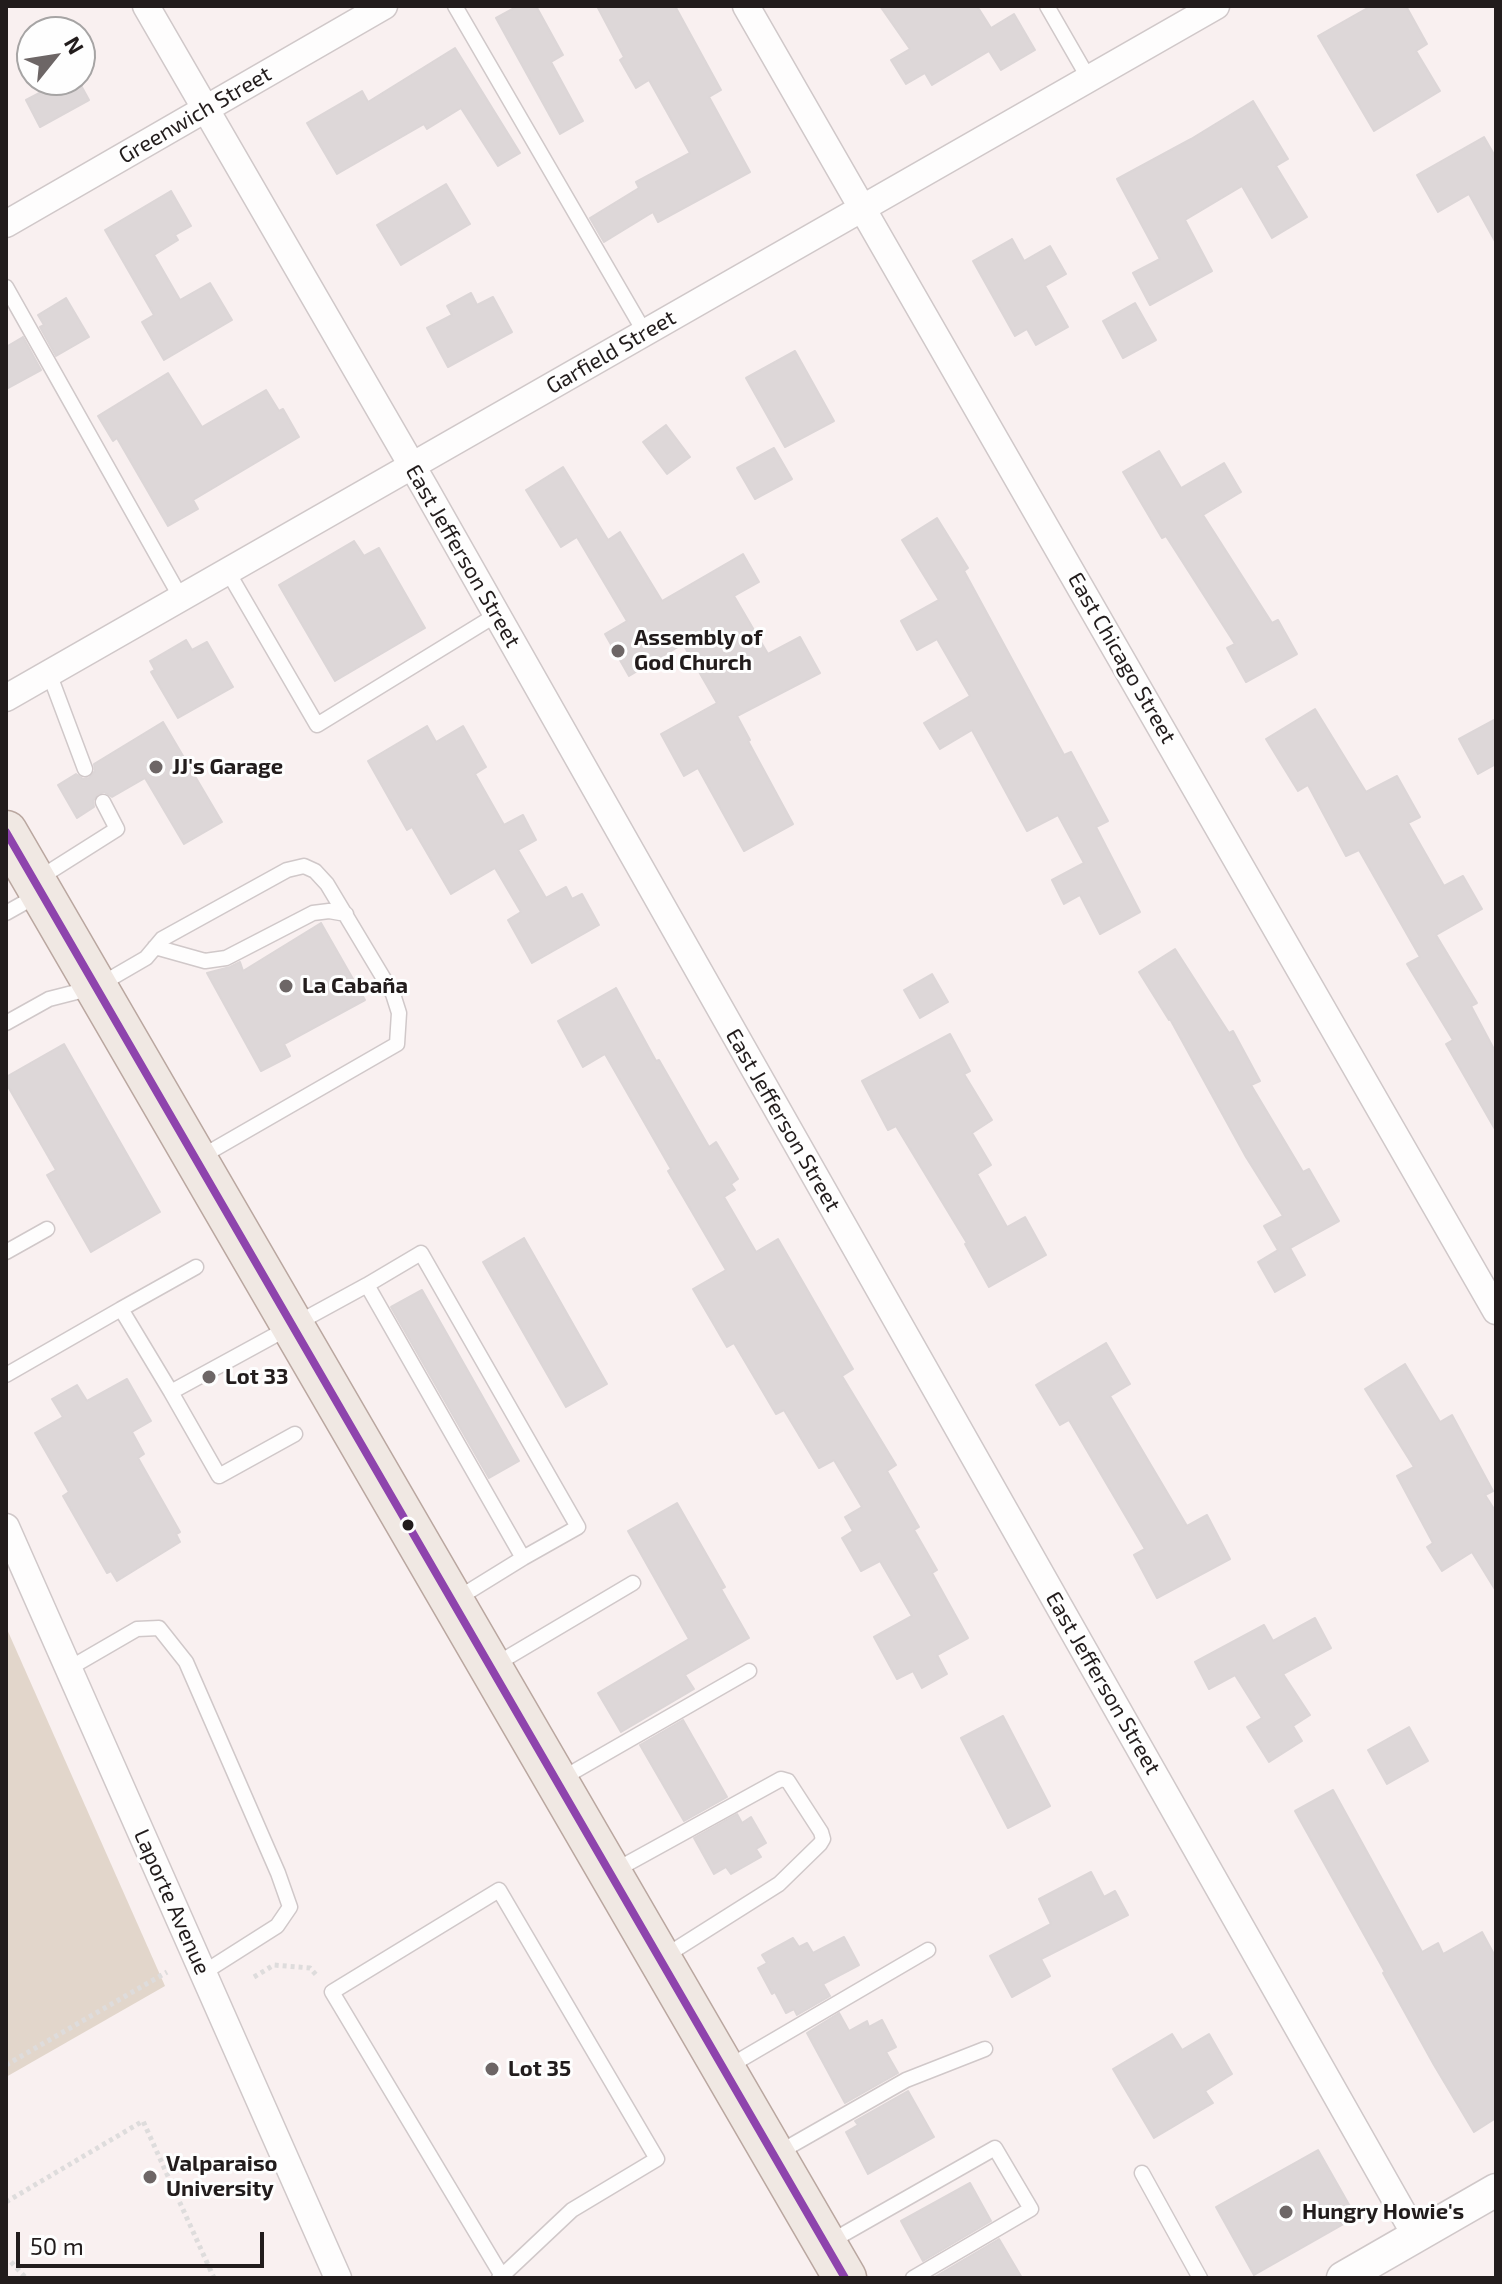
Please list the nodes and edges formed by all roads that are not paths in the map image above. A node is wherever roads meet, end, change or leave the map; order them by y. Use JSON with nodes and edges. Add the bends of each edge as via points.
{"nodes":[{"id":1,"x":146,"y":6,"type":"edge"},
{"id":2,"x":384,"y":6,"type":"edge"},
{"id":3,"x":455,"y":6,"type":"edge"},
{"id":4,"x":746,"y":6,"type":"edge"},
{"id":5,"x":1047,"y":6,"type":"edge"},
{"id":6,"x":1216,"y":6,"type":"edge"},
{"id":7,"x":1089,"y":79,"type":"junction"},
{"id":8,"x":205,"y":109,"type":"junction"},
{"id":9,"x":863,"y":208,"type":"junction"},
{"id":10,"x":6,"y":224,"type":"edge"},
{"id":11,"x":6,"y":287,"type":"edge"},
{"id":12,"x":21,"y":314,"type":"junction"},
{"id":13,"x":6,"y":323,"type":"edge"},
{"id":14,"x":645,"y":333,"type":"junction"},
{"id":15,"x":412,"y":466,"type":"junction"},
{"id":16,"x":228,"y":572,"type":"junction"},
{"id":17,"x":181,"y":598,"type":"junction"},
{"id":18,"x":496,"y":615,"type":"junction"},
{"id":19,"x":49,"y":673,"type":"junction"},
{"id":20,"x":6,"y":698,"type":"edge"},
{"id":21,"x":85,"y":769,"type":"dead end"},
{"id":22,"x":103,"y":802,"type":"dead end"},
{"id":23,"x":6,"y":832,"type":"edge"},
{"id":24,"x":38,"y":887,"type":"junction"},
{"id":25,"x":6,"y":913,"type":"edge"},
{"id":26,"x":346,"y":914,"type":"junction"},
{"id":27,"x":155,"y":947,"type":"junction"},
{"id":28,"x":96,"y":987,"type":"junction"},
{"id":29,"x":6,"y":1023,"type":"edge"},
{"id":30,"x":196,"y":1160,"type":"junction"},
{"id":31,"x":47,"y":1229,"type":"dead end"},
{"id":32,"x":6,"y":1252,"type":"edge"},
{"id":33,"x":196,"y":1267,"type":"dead end"},
{"id":34,"x":367,"y":1285,"type":"junction"},
{"id":35,"x":121,"y":1309,"type":"junction"},
{"id":36,"x":1496,"y":1311,"type":"edge"},
{"id":37,"x":293,"y":1327,"type":"junction"},
{"id":38,"x":6,"y":1375,"type":"edge"},
{"id":39,"x":171,"y":1392,"type":"junction"},
{"id":40,"x":295,"y":1434,"type":"dead end"},
{"id":41,"x":6,"y":1527,"type":"edge"},
{"id":42,"x":523,"y":1558,"type":"junction"},
{"id":43,"x":633,"y":1583,"type":"dead end"},
{"id":44,"x":453,"y":1601,"type":"junction"},
{"id":45,"x":491,"y":1667,"type":"junction"},
{"id":46,"x":68,"y":1669,"type":"junction"},
{"id":47,"x":749,"y":1671,"type":"dead end"},
{"id":48,"x":557,"y":1781,"type":"junction"},
{"id":49,"x":610,"y":1874,"type":"junction"},
{"id":50,"x":928,"y":1950,"type":"dead end"},
{"id":51,"x":660,"y":1959,"type":"junction"},
{"id":52,"x":203,"y":1973,"type":"junction"},
{"id":53,"x":985,"y":2049,"type":"dead end"},
{"id":54,"x":724,"y":2069,"type":"junction"},
{"id":55,"x":774,"y":2156,"type":"junction"},
{"id":56,"x":1142,"y":2173,"type":"dead end"},
{"id":57,"x":1496,"y":2190,"type":"edge"},
{"id":58,"x":1416,"y":2236,"type":"junction"},
{"id":59,"x":835,"y":2261,"type":"edge"},
{"id":60,"x":501,"y":2277,"type":"edge"},
{"id":61,"x":1347,"y":2277,"type":"edge"},
{"id":62,"x":338,"y":2278,"type":"edge"},
{"id":63,"x":913,"y":2278,"type":"edge"},
{"id":64,"x":1200,"y":2278,"type":"edge"}],
"edges":[{"from":1,"to":8,"type":"street","name":"East Jefferson Street"},
{"from":2,"to":8,"type":"street","name":"Greenwich Street"},
{"from":3,"to":14,"type":"lane"},
{"from":4,"to":9,"type":"street","name":"East Chicago Street"},
{"from":5,"to":7,"type":"lane"},
{"from":6,"to":7,"type":"street","name":"Garfield Street"},
{"from":7,"to":9,"type":"street","name":"Garfield Street"},
{"from":8,"to":10,"type":"street","name":"Greenwich Street"},
{"from":8,"to":15,"type":"street","name":"East Jefferson Street"},
{"from":9,"to":14,"type":"street","name":"Garfield Street"},
{"from":9,"to":36,"type":"street","name":"East Chicago Street"},
{"from":11,"to":12,"type":"lane"},
{"from":12,"to":13,"type":"lane"},
{"from":12,"to":17,"type":"lane"},
{"from":14,"to":15,"type":"street","name":"Garfield Street"},
{"from":15,"to":16,"type":"street","name":"Garfield Street"},
{"from":15,"to":18,"type":"street","name":"East Jefferson Street"},
{"from":16,"to":17,"type":"street","name":"Garfield Street"},
{"from":16,"to":18,"type":"lane","via":[[317,725]]},
{"from":17,"to":19,"type":"street","name":"Garfield Street"},
{"from":18,"to":58,"type":"street","name":"East Jefferson Street"},
{"from":19,"to":20,"type":"street","name":"Garfield Street"},
{"from":19,"to":21,"type":"lane"},
{"from":22,"to":24,"type":"lane","via":[[117,829]]},
{"from":23,"to":24,"type":"main road"},
{"from":24,"to":25,"type":"lane"},
{"from":24,"to":28,"type":"main road"},
{"from":26,"to":27,"type":"lane","via":[[313,913],[226,958],[205,961]]},
{"from":26,"to":27,"type":"lane","via":[[323,878],[296,866]]},
{"from":26,"to":30,"type":"lane","via":[[393,994],[399,1013],[397,1044]]},
{"from":27,"to":28,"type":"lane","via":[[146,958]]},
{"from":28,"to":29,"type":"lane","via":[[49,999]]},
{"from":28,"to":30,"type":"main road"},
{"from":30,"to":37,"type":"main road"},
{"from":31,"to":32,"type":"lane"},
{"from":33,"to":35,"type":"lane"},
{"from":34,"to":37,"type":"lane"},
{"from":34,"to":42,"type":"lane"},
{"from":34,"to":42,"type":"lane","via":[[421,1253],[484,1362],[578,1527]]},
{"from":35,"to":38,"type":"lane"},
{"from":35,"to":39,"type":"lane"},
{"from":37,"to":39,"type":"lane"},
{"from":37,"to":44,"type":"main road"},
{"from":39,"to":40,"type":"lane","via":[[219,1476]]},
{"from":41,"to":46,"type":"street","name":"Laporte Avenue"},
{"from":42,"to":44,"type":"lane"},
{"from":43,"to":45,"type":"lane"},
{"from":44,"to":45,"type":"main road"},
{"from":45,"to":48,"type":"main road"},
{"from":46,"to":52,"type":"street","name":"Laporte Avenue"},
{"from":46,"to":52,"type":"lane","via":[[137,1629],[159,1628],[186,1662],[290,1907],[277,1926]]},
{"from":47,"to":48,"type":"lane"},
{"from":48,"to":49,"type":"main road"},
{"from":49,"to":51,"type":"main road"},
{"from":49,"to":51,"type":"lane","via":[[781,1779],[788,1781],[821,1832],[820,1844],[779,1884]]},
{"from":50,"to":54,"type":"lane"},
{"from":51,"to":54,"type":"main road"},
{"from":52,"to":62,"type":"street","name":"Laporte Avenue"},
{"from":53,"to":55,"type":"lane","via":[[906,2080]]},
{"from":54,"to":55,"type":"main road"},
{"from":55,"to":59,"type":"main road"},
{"from":56,"to":64,"type":"lane"},
{"from":57,"to":58,"type":"street"},
{"from":58,"to":61,"type":"street"},
{"from":59,"to":63,"type":"lane","via":[[995,2148],[1031,2209]]},
{"from":60,"to":60,"type":"lane","via":[[572,2210],[657,2159],[499,1890],[332,1992]]}]}
